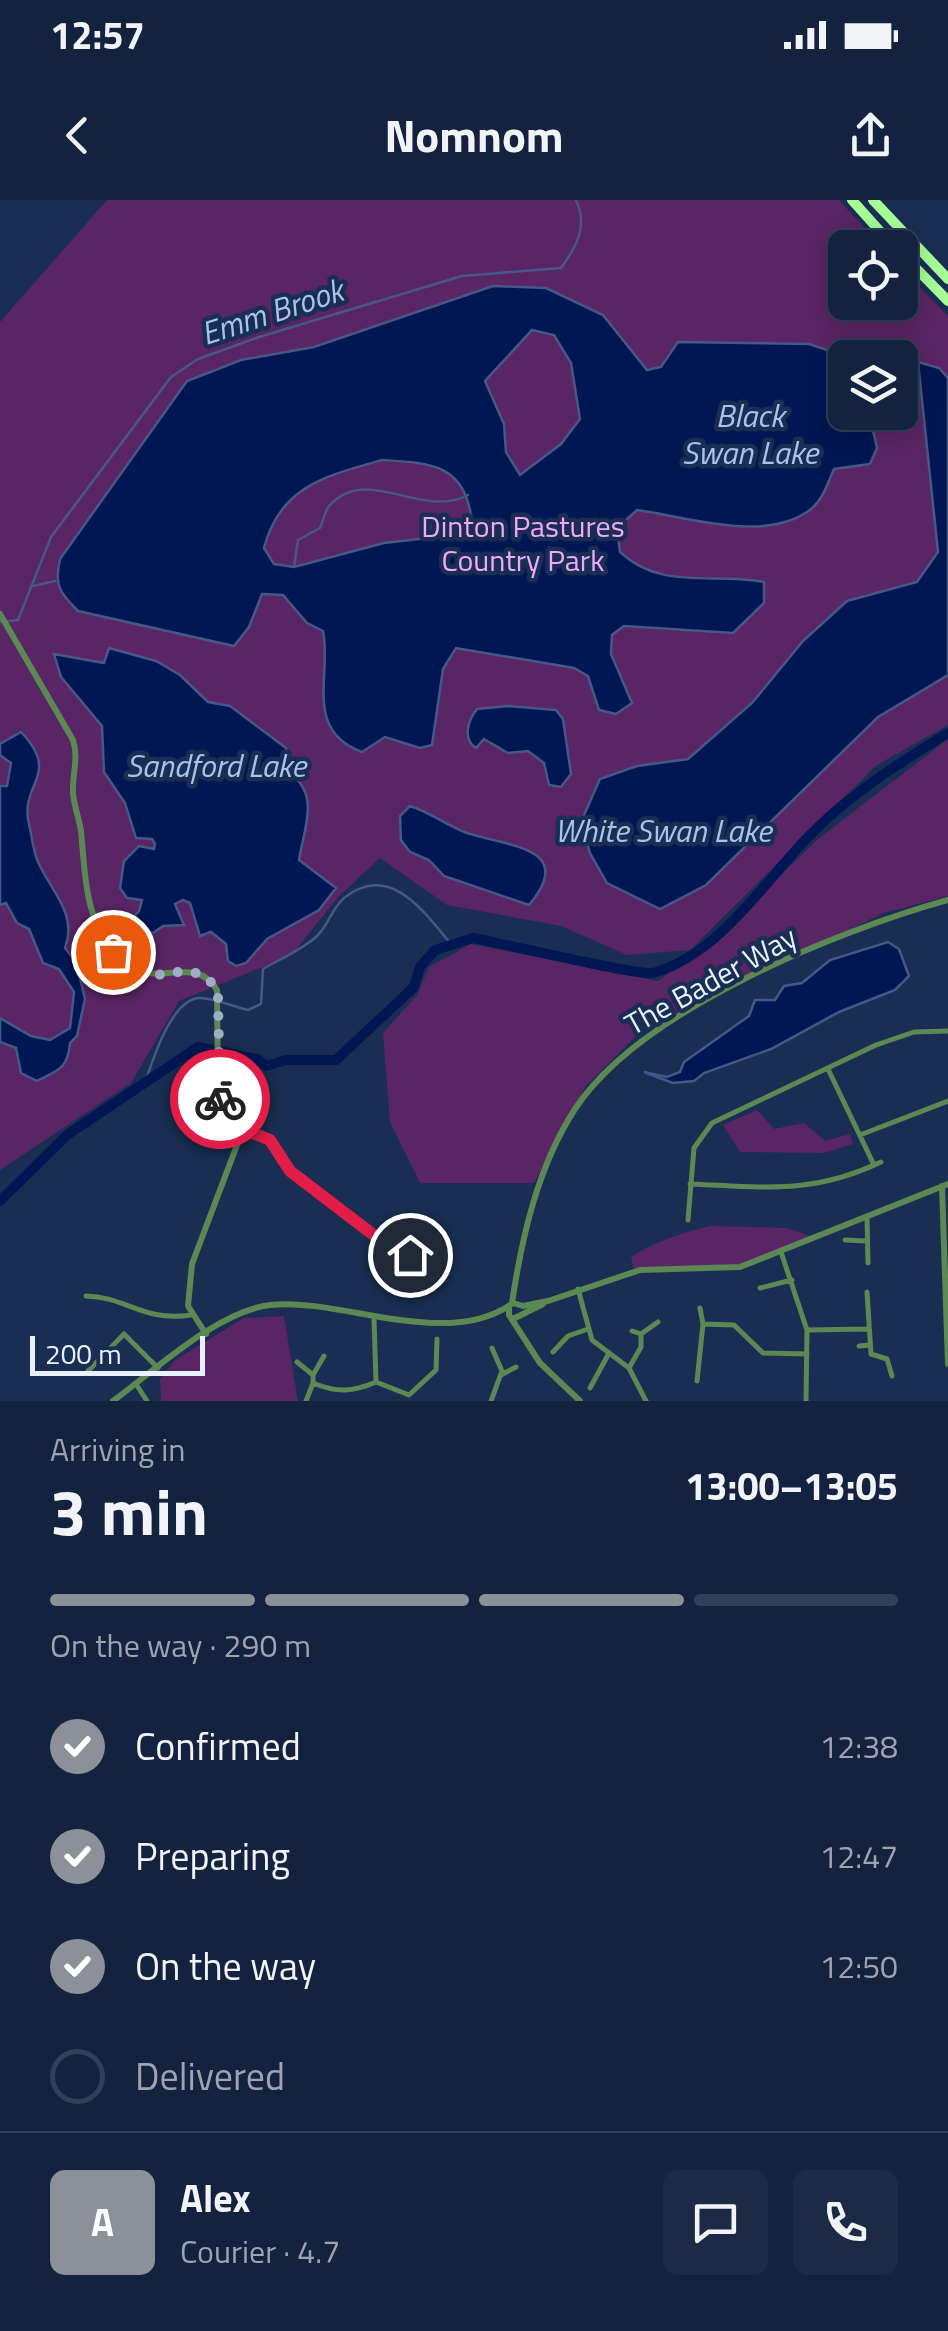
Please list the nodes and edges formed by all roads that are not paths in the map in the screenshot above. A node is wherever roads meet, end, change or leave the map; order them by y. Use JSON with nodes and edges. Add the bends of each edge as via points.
{"nodes":[{"id":1,"x":852,"y":200,"type":"edge"},
{"id":2,"x":873,"y":200,"type":"edge"},
{"id":3,"x":880,"y":230,"type":"edge"},
{"id":4,"x":918,"y":270,"type":"edge"},
{"id":5,"x":948,"y":279,"type":"edge"},
{"id":6,"x":948,"y":300,"type":"edge"},
{"id":7,"x":0,"y":614,"type":"edge"},
{"id":8,"x":948,"y":900,"type":"edge"},
{"id":9,"x":948,"y":1031,"type":"edge"},
{"id":10,"x":828,"y":1068,"type":"junction"},
{"id":11,"x":948,"y":1101,"type":"edge"},
{"id":12,"x":241,"y":1128,"type":"junction"},
{"id":13,"x":860,"y":1135,"type":"junction"},
{"id":14,"x":690,"y":1184,"type":"junction"},
{"id":15,"x":945,"y":1185,"type":"edge"},
{"id":16,"x":867,"y":1218,"type":"junction"},
{"id":17,"x":688,"y":1220,"type":"dead end"},
{"id":18,"x":845,"y":1240,"type":"dead end"},
{"id":19,"x":867,"y":1241,"type":"junction"},
{"id":20,"x":781,"y":1252,"type":"junction"},
{"id":21,"x":946,"y":1254,"type":"edge"},
{"id":22,"x":410,"y":1255,"type":"dead end"},
{"id":23,"x":868,"y":1263,"type":"dead end"},
{"id":24,"x":792,"y":1280,"type":"junction"},
{"id":25,"x":760,"y":1288,"type":"dead end"},
{"id":26,"x":578,"y":1289,"type":"junction"},
{"id":27,"x":867,"y":1292,"type":"dead end"},
{"id":28,"x":86,"y":1296,"type":"dead end"},
{"id":29,"x":700,"y":1308,"type":"dead end"},
{"id":30,"x":516,"y":1311,"type":"junction"},
{"id":31,"x":191,"y":1315,"type":"junction"},
{"id":32,"x":374,"y":1319,"type":"junction"},
{"id":33,"x":658,"y":1322,"type":"dead end"},
{"id":34,"x":703,"y":1324,"type":"junction"},
{"id":35,"x":588,"y":1330,"type":"junction"},
{"id":36,"x":807,"y":1330,"type":"junction"},
{"id":37,"x":869,"y":1330,"type":"junction"},
{"id":38,"x":632,"y":1331,"type":"dead end"},
{"id":39,"x":206,"y":1334,"type":"junction"},
{"id":40,"x":641,"y":1334,"type":"junction"},
{"id":41,"x":437,"y":1339,"type":"dead end"},
{"id":42,"x":947,"y":1343,"type":"edge"},
{"id":43,"x":870,"y":1344,"type":"junction"},
{"id":44,"x":859,"y":1346,"type":"dead end"},
{"id":45,"x":492,"y":1348,"type":"dead end"},
{"id":46,"x":553,"y":1352,"type":"dead end"},
{"id":47,"x":807,"y":1354,"type":"junction"},
{"id":48,"x":608,"y":1355,"type":"junction"},
{"id":49,"x":324,"y":1356,"type":"dead end"},
{"id":50,"x":297,"y":1362,"type":"dead end"},
{"id":51,"x":948,"y":1364,"type":"edge"},
{"id":52,"x":516,"y":1367,"type":"dead end"},
{"id":53,"x":158,"y":1368,"type":"junction"},
{"id":54,"x":628,"y":1368,"type":"junction"},
{"id":55,"x":93,"y":1369,"type":"dead end"},
{"id":56,"x":493,"y":1370,"type":"dead end"},
{"id":57,"x":705,"y":1370,"type":"dead end"},
{"id":58,"x":697,"y":1371,"type":"junction"},
{"id":59,"x":502,"y":1373,"type":"junction"},
{"id":60,"x":892,"y":1376,"type":"dead end"},
{"id":61,"x":313,"y":1379,"type":"junction"},
{"id":62,"x":697,"y":1381,"type":"dead end"},
{"id":63,"x":376,"y":1382,"type":"junction"},
{"id":64,"x":136,"y":1384,"type":"junction"},
{"id":65,"x":590,"y":1388,"type":"dead end"},
{"id":66,"x":408,"y":1398,"type":"edge"},
{"id":67,"x":113,"y":1401,"type":"edge"},
{"id":68,"x":147,"y":1401,"type":"edge"},
{"id":69,"x":306,"y":1401,"type":"edge"},
{"id":70,"x":491,"y":1401,"type":"edge"},
{"id":71,"x":580,"y":1401,"type":"edge"},
{"id":72,"x":646,"y":1401,"type":"edge"},
{"id":73,"x":806,"y":1401,"type":"edge"}],
"edges":[{"from":1,"to":3,"type":"highway"},
{"from":2,"to":5,"type":"highway"},
{"from":4,"to":6,"type":"highway"},
{"from":7,"to":12,"type":"street","via":[[77,752],[72,788],[84,886],[102,937],[145,974],[194,972],[210,980],[218,994],[218,1095]]},
{"from":8,"to":30,"type":"street","name":"The Bader Way","via":[[798,956],[629,1052],[588,1092],[539,1184]]},
{"from":9,"to":10,"type":"street","via":[[895,1038]]},
{"from":10,"to":13,"type":"street"},
{"from":10,"to":14,"type":"street","via":[[712,1123],[694,1148]]},
{"from":11,"to":13,"type":"street"},
{"from":12,"to":22,"type":"street","via":[[270,1140],[290,1171],[388,1246]]},
{"from":12,"to":31,"type":"street","via":[[231,1169],[197,1243]]},
{"from":13,"to":14,"type":"street","via":[[878,1164],[844,1180],[812,1187]]},
{"from":14,"to":17,"type":"street"},
{"from":15,"to":16,"type":"street"},
{"from":15,"to":21,"type":"street"},
{"from":16,"to":19,"type":"street"},
{"from":16,"to":20,"type":"street"},
{"from":18,"to":19,"type":"street"},
{"from":19,"to":23,"type":"street"},
{"from":20,"to":24,"type":"street"},
{"from":20,"to":26,"type":"street","via":[[729,1270],[640,1270]]},
{"from":21,"to":42,"type":"street"},
{"from":24,"to":25,"type":"street"},
{"from":24,"to":36,"type":"street"},
{"from":26,"to":30,"type":"street"},
{"from":26,"to":35,"type":"street"},
{"from":27,"to":37,"type":"street"},
{"from":28,"to":31,"type":"street","via":[[105,1296],[164,1319]]},
{"from":29,"to":34,"type":"street"},
{"from":30,"to":32,"type":"street","via":[[446,1321]]},
{"from":30,"to":71,"type":"street","name":"The Bader Way","via":[[540,1363]]},
{"from":31,"to":39,"type":"street"},
{"from":32,"to":39,"type":"street","via":[[268,1305]]},
{"from":32,"to":63,"type":"street"},
{"from":33,"to":40,"type":"street"},
{"from":34,"to":47,"type":"street","via":[[734,1325],[764,1353]]},
{"from":34,"to":58,"type":"street"},
{"from":35,"to":46,"type":"street","via":[[556,1342]]},
{"from":35,"to":48,"type":"street"},
{"from":36,"to":37,"type":"street"},
{"from":36,"to":47,"type":"street"},
{"from":37,"to":43,"type":"street"},
{"from":38,"to":40,"type":"street"},
{"from":39,"to":53,"type":"street"},
{"from":40,"to":54,"type":"street"},
{"from":41,"to":66,"type":"street","via":[[428,1381]]},
{"from":42,"to":51,"type":"street"},
{"from":43,"to":44,"type":"street"},
{"from":43,"to":60,"type":"street","via":[[871,1354],[887,1359]]},
{"from":45,"to":59,"type":"street"},
{"from":47,"to":73,"type":"street"},
{"from":48,"to":54,"type":"street"},
{"from":48,"to":65,"type":"street"},
{"from":49,"to":61,"type":"street"},
{"from":50,"to":61,"type":"street"},
{"from":52,"to":59,"type":"street"},
{"from":53,"to":55,"type":"street","via":[[124,1334]]},
{"from":53,"to":64,"type":"street"},
{"from":54,"to":72,"type":"street"},
{"from":56,"to":59,"type":"street"},
{"from":57,"to":58,"type":"street"},
{"from":58,"to":62,"type":"street"},
{"from":59,"to":70,"type":"street"},
{"from":61,"to":63,"type":"street","via":[[353,1392]]},
{"from":61,"to":69,"type":"street"},
{"from":63,"to":66,"type":"street"},
{"from":64,"to":67,"type":"street"},
{"from":64,"to":68,"type":"street"}]}
